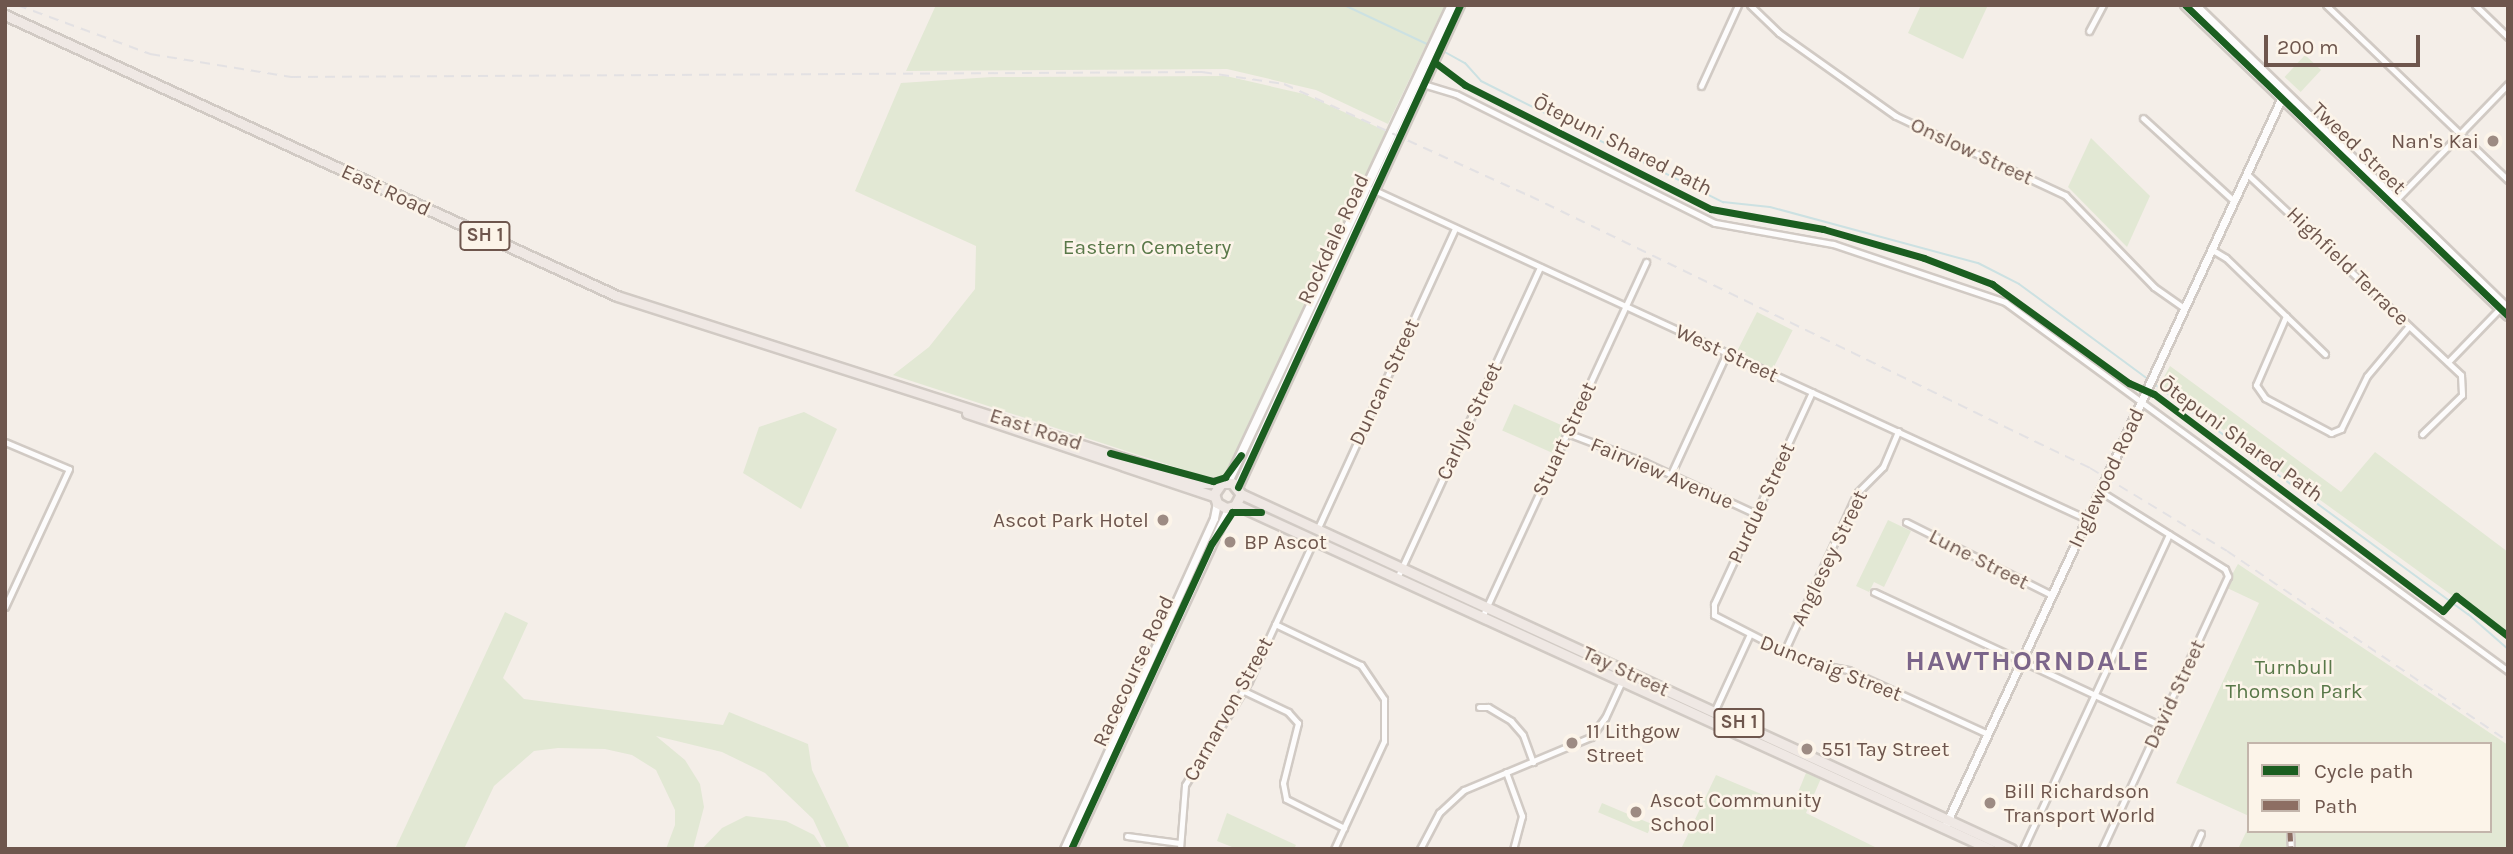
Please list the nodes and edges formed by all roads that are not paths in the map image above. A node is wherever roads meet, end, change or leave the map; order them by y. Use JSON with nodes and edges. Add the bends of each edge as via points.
{"nodes":[{"id":1,"x":1452,"y":5,"type":"edge"},
{"id":2,"x":1460,"y":5,"type":"edge"},
{"id":3,"x":1738,"y":5,"type":"edge"},
{"id":4,"x":1750,"y":5,"type":"edge"},
{"id":5,"x":2103,"y":5,"type":"edge"},
{"id":6,"x":2185,"y":5,"type":"edge"},
{"id":7,"x":2195,"y":5,"type":"edge"},
{"id":8,"x":2326,"y":5,"type":"edge"},
{"id":9,"x":2475,"y":5,"type":"edge"},
{"id":10,"x":5,"y":15,"type":"edge"},
{"id":11,"x":2088,"y":31,"type":"dead end"},
{"id":12,"x":2508,"y":37,"type":"edge"},
{"id":13,"x":1436,"y":47,"type":"junction"},
{"id":14,"x":2250,"y":63,"type":"junction"},
{"id":15,"x":1419,"y":83,"type":"junction"},
{"id":16,"x":2508,"y":84,"type":"edge"},
{"id":17,"x":1701,"y":86,"type":"dead end"},
{"id":18,"x":2283,"y":94,"type":"junction"},
{"id":19,"x":2143,"y":118,"type":"dead end"},
{"id":20,"x":2460,"y":134,"type":"junction"},
{"id":21,"x":2246,"y":173,"type":"junction"},
{"id":22,"x":2508,"y":180,"type":"edge"},
{"id":23,"x":1371,"y":189,"type":"junction"},
{"id":24,"x":2234,"y":201,"type":"junction"},
{"id":25,"x":2394,"y":202,"type":"junction"},
{"id":26,"x":1455,"y":228,"type":"junction"},
{"id":27,"x":2211,"y":249,"type":"junction"},
{"id":28,"x":1646,"y":262,"type":"dead end"},
{"id":29,"x":1540,"y":267,"type":"junction"},
{"id":30,"x":1317,"y":305,"type":"junction"},
{"id":31,"x":1626,"y":306,"type":"junction"},
{"id":32,"x":2504,"y":307,"type":"edge"},
{"id":33,"x":2184,"y":308,"type":"junction"},
{"id":34,"x":2286,"y":316,"type":"junction"},
{"id":35,"x":2508,"y":316,"type":"edge"},
{"id":36,"x":2409,"y":326,"type":"junction"},
{"id":37,"x":1727,"y":353,"type":"junction"},
{"id":38,"x":2325,"y":354,"type":"dead end"},
{"id":39,"x":2448,"y":362,"type":"junction"},
{"id":40,"x":1812,"y":392,"type":"junction"},
{"id":41,"x":933,"y":398,"type":"junction"},
{"id":42,"x":2140,"y":403,"type":"junction"},
{"id":43,"x":1898,"y":431,"type":"junction"},
{"id":44,"x":1567,"y":433,"type":"junction"},
{"id":45,"x":2422,"y":434,"type":"dead end"},
{"id":46,"x":5,"y":442,"type":"edge"},
{"id":47,"x":1671,"y":474,"type":"junction"},
{"id":48,"x":1224,"y":483,"type":"junction"},
{"id":49,"x":1240,"y":491,"type":"junction"},
{"id":50,"x":2100,"y":491,"type":"junction"},
{"id":51,"x":1216,"y":499,"type":"junction"},
{"id":52,"x":1233,"y":507,"type":"junction"},
{"id":53,"x":1756,"y":514,"type":"junction"},
{"id":54,"x":2087,"y":519,"type":"junction"},
{"id":55,"x":1906,"y":522,"type":"dead end"},
{"id":56,"x":1316,"y":532,"type":"junction"},
{"id":57,"x":2169,"y":534,"type":"junction"},
{"id":58,"x":1400,"y":572,"type":"junction"},
{"id":59,"x":1874,"y":592,"type":"dead end"},
{"id":60,"x":2052,"y":595,"type":"junction"},
{"id":61,"x":5,"y":607,"type":"edge"},
{"id":62,"x":1485,"y":611,"type":"junction"},
{"id":63,"x":1714,"y":615,"type":"joint"},
{"id":64,"x":1275,"y":624,"type":"junction"},
{"id":65,"x":1749,"y":636,"type":"junction"},
{"id":66,"x":1784,"y":652,"type":"junction"},
{"id":67,"x":2021,"y":661,"type":"junction"},
{"id":68,"x":2508,"y":671,"type":"edge"},
{"id":69,"x":1625,"y":675,"type":"junction"},
{"id":70,"x":1244,"y":691,"type":"junction"},
{"id":71,"x":2094,"y":695,"type":"junction"},
{"id":72,"x":1479,"y":707,"type":"dead end"},
{"id":73,"x":1712,"y":716,"type":"junction"},
{"id":74,"x":2159,"y":725,"type":"junction"},
{"id":75,"x":1988,"y":734,"type":"junction"},
{"id":76,"x":1534,"y":762,"type":"junction"},
{"id":77,"x":1098,"y":767,"type":"junction"},
{"id":78,"x":1107,"y":771,"type":"junction"},
{"id":79,"x":1506,"y":772,"type":"junction"},
{"id":80,"x":1946,"y":824,"type":"junction"},
{"id":81,"x":1344,"y":828,"type":"junction"},
{"id":82,"x":2201,"y":833,"type":"dead end"},
{"id":83,"x":1127,"y":836,"type":"dead end"},
{"id":84,"x":1180,"y":846,"type":"edge"},
{"id":85,"x":1064,"y":849,"type":"edge"},
{"id":86,"x":1071,"y":849,"type":"edge"},
{"id":87,"x":1334,"y":849,"type":"edge"},
{"id":88,"x":1420,"y":849,"type":"edge"},
{"id":89,"x":1513,"y":849,"type":"edge"},
{"id":90,"x":1990,"y":849,"type":"edge"},
{"id":91,"x":2011,"y":849,"type":"edge"},
{"id":92,"x":2023,"y":849,"type":"edge"},
{"id":93,"x":2102,"y":849,"type":"edge"},
{"id":94,"x":2194,"y":849,"type":"edge"}],
"edges":[{"from":1,"to":13,"type":"main road","name":"Rockdale Road"},
{"from":2,"to":13,"type":"main road","name":"Rockdale Road"},
{"from":3,"to":17,"type":"street"},
{"from":4,"to":33,"type":"street","name":"Onslow Street","via":[[1779,33],[1896,116],[2065,195],[2154,287]]},
{"from":5,"to":11,"type":"street"},
{"from":6,"to":14,"type":"main road","name":"Tweed Street"},
{"from":7,"to":14,"type":"main road","name":"Tweed Street"},
{"from":8,"to":20,"type":"street"},
{"from":9,"to":12,"type":"street"},
{"from":10,"to":41,"type":"highway","name":"East Road","number":"SH 1","via":[[603,290]]},
{"from":13,"to":15,"type":"main road","name":"Rockdale Road"},
{"from":14,"to":18,"type":"main road","name":"Tweed Street"},
{"from":15,"to":23,"type":"main road","name":"Rockdale Road"},
{"from":15,"to":42,"type":"street","via":[[1456,94],[1715,223],[1833,244],[1950,279],[2005,302]]},
{"from":16,"to":20,"type":"street"},
{"from":18,"to":21,"type":"street","name":"Inglewood Road"},
{"from":18,"to":25,"type":"main road","name":"Tweed Street"},
{"from":19,"to":24,"type":"street"},
{"from":20,"to":22,"type":"street"},
{"from":20,"to":25,"type":"street"},
{"from":21,"to":24,"type":"street","name":"Inglewood Road"},
{"from":21,"to":36,"type":"street","name":"Highfield Terrace"},
{"from":23,"to":26,"type":"street","name":"West Street"},
{"from":23,"to":30,"type":"main road","name":"Rockdale Road"},
{"from":24,"to":27,"type":"street","name":"Inglewood Road"},
{"from":25,"to":32,"type":"main road","name":"Tweed Street"},
{"from":26,"to":29,"type":"street","name":"West Street"},
{"from":26,"to":56,"type":"street","name":"Duncan Street"},
{"from":27,"to":33,"type":"street","name":"Inglewood Road"},
{"from":27,"to":34,"type":"street"},
{"from":28,"to":31,"type":"street","name":"Stuart Street"},
{"from":29,"to":31,"type":"street","name":"West Street"},
{"from":29,"to":58,"type":"street","name":"Carlyle Street"},
{"from":30,"to":48,"type":"main road","name":"Rockdale Road"},
{"from":30,"to":49,"type":"main road","name":"Rockdale Road"},
{"from":31,"to":37,"type":"street","name":"West Street"},
{"from":31,"to":44,"type":"street","name":"Stuart Street"},
{"from":32,"to":35,"type":"main road","name":"Tweed Street"},
{"from":32,"to":39,"type":"street"},
{"from":33,"to":42,"type":"street","name":"Inglewood Road"},
{"from":34,"to":36,"type":"street","via":[[2256,386],[2264,398],[2331,433],[2341,429],[2367,376]]},
{"from":34,"to":38,"type":"street"},
{"from":36,"to":39,"type":"street","name":"Highfield Terrace"},
{"from":37,"to":40,"type":"street","name":"West Street"},
{"from":37,"to":47,"type":"street"},
{"from":39,"to":45,"type":"street","name":"Highfield Terrace","via":[[2461,375],[2464,391]]},
{"from":40,"to":43,"type":"street","name":"West Street"},
{"from":40,"to":53,"type":"street","name":"Purdue Street"},
{"from":41,"to":48,"type":"highway","name":"East Road","number":"SH 1","via":[[1200,483]]},
{"from":41,"to":51,"type":"highway","name":"East Road","number":"SH 1"},
{"from":42,"to":50,"type":"street","name":"Inglewood Road"},
{"from":42,"to":68,"type":"street"},
{"from":43,"to":54,"type":"street","name":"West Street"},
{"from":43,"to":66,"type":"street","name":"Anglesey Street","via":[[1883,467],[1857,494]]},
{"from":44,"to":47,"type":"street","name":"Fairview Avenue"},
{"from":44,"to":62,"type":"street","name":"Stuart Street"},
{"from":46,"to":61,"type":"street","via":[[69,469]]},
{"from":47,"to":53,"type":"street","name":"Fairview Avenue"},
{"from":48,"to":49,"type":"highway","number":"SH 1"},
{"from":48,"to":51,"type":"highway"},
{"from":49,"to":52,"type":"highway"},
{"from":49,"to":56,"type":"highway","name":"Tay Street","number":"SH 1"},
{"from":50,"to":54,"type":"street","name":"Inglewood Road"},
{"from":50,"to":57,"type":"street"},
{"from":51,"to":52,"type":"highway","number":"SH 1"},
{"from":51,"to":77,"type":"street","name":"Racecourse Road","via":[[1214,518]]},
{"from":52,"to":56,"type":"highway","name":"Tay Street","number":"SH 1"},
{"from":52,"to":78,"type":"street","name":"Racecourse Road"},
{"from":53,"to":63,"type":"street","name":"Purdue Street","via":[[1714,604]]},
{"from":54,"to":60,"type":"street","name":"Inglewood Road"},
{"from":55,"to":60,"type":"street","name":"Lune Street"},
{"from":56,"to":58,"type":"highway","name":"Tay Street","number":"SH 1"},
{"from":56,"to":64,"type":"street","name":"Carnarvon Street"},
{"from":57,"to":71,"type":"street"},
{"from":57,"to":74,"type":"street","name":"David Street","via":[[2225,569],[2227,578]]},
{"from":58,"to":62,"type":"highway","name":"Tay Street","number":"SH 1"},
{"from":59,"to":67,"type":"street"},
{"from":60,"to":67,"type":"street","name":"Inglewood Road"},
{"from":62,"to":69,"type":"highway","name":"Tay Street","number":"SH 1"},
{"from":63,"to":65,"type":"street","name":"Duncraig Street"},
{"from":64,"to":70,"type":"street","name":"Carnarvon Street"},
{"from":64,"to":81,"type":"street","via":[[1361,665],[1384,699],[1384,741]]},
{"from":65,"to":66,"type":"street","name":"Duncraig Street"},
{"from":65,"to":73,"type":"street"},
{"from":66,"to":75,"type":"street","name":"Duncraig Street","via":[[1811,664],[1848,670]]},
{"from":67,"to":71,"type":"street"},
{"from":67,"to":75,"type":"street","name":"Inglewood Road"},
{"from":69,"to":73,"type":"highway","name":"Tay Street","number":"SH 1"},
{"from":69,"to":76,"type":"street","via":[[1591,737]]},
{"from":70,"to":81,"type":"street","via":[[1296,719],[1298,731],[1282,787],[1286,799]]},
{"from":70,"to":84,"type":"street","name":"Carnarvon Street","via":[[1185,785]]},
{"from":71,"to":74,"type":"street"},
{"from":71,"to":92,"type":"street"},
{"from":72,"to":76,"type":"street","via":[[1488,707],[1511,721]]},
{"from":73,"to":80,"type":"highway","name":"Tay Street","number":"SH 1"},
{"from":74,"to":93,"type":"street","name":"David Street"},
{"from":75,"to":80,"type":"street","name":"Inglewood Road"},
{"from":76,"to":79,"type":"street"},
{"from":77,"to":78,"type":"street"},
{"from":77,"to":85,"type":"street","name":"Racecourse Road"},
{"from":78,"to":86,"type":"street","name":"Racecourse Road"},
{"from":79,"to":88,"type":"street","via":[[1471,786],[1449,803]]},
{"from":79,"to":89,"type":"street","via":[[1522,816]]},
{"from":80,"to":90,"type":"highway","name":"Tay Street","number":"SH 1"},
{"from":80,"to":91,"type":"highway","name":"Tay Street","number":"SH 1"},
{"from":81,"to":87,"type":"street"},
{"from":82,"to":94,"type":"street"},
{"from":83,"to":84,"type":"street"}]}
